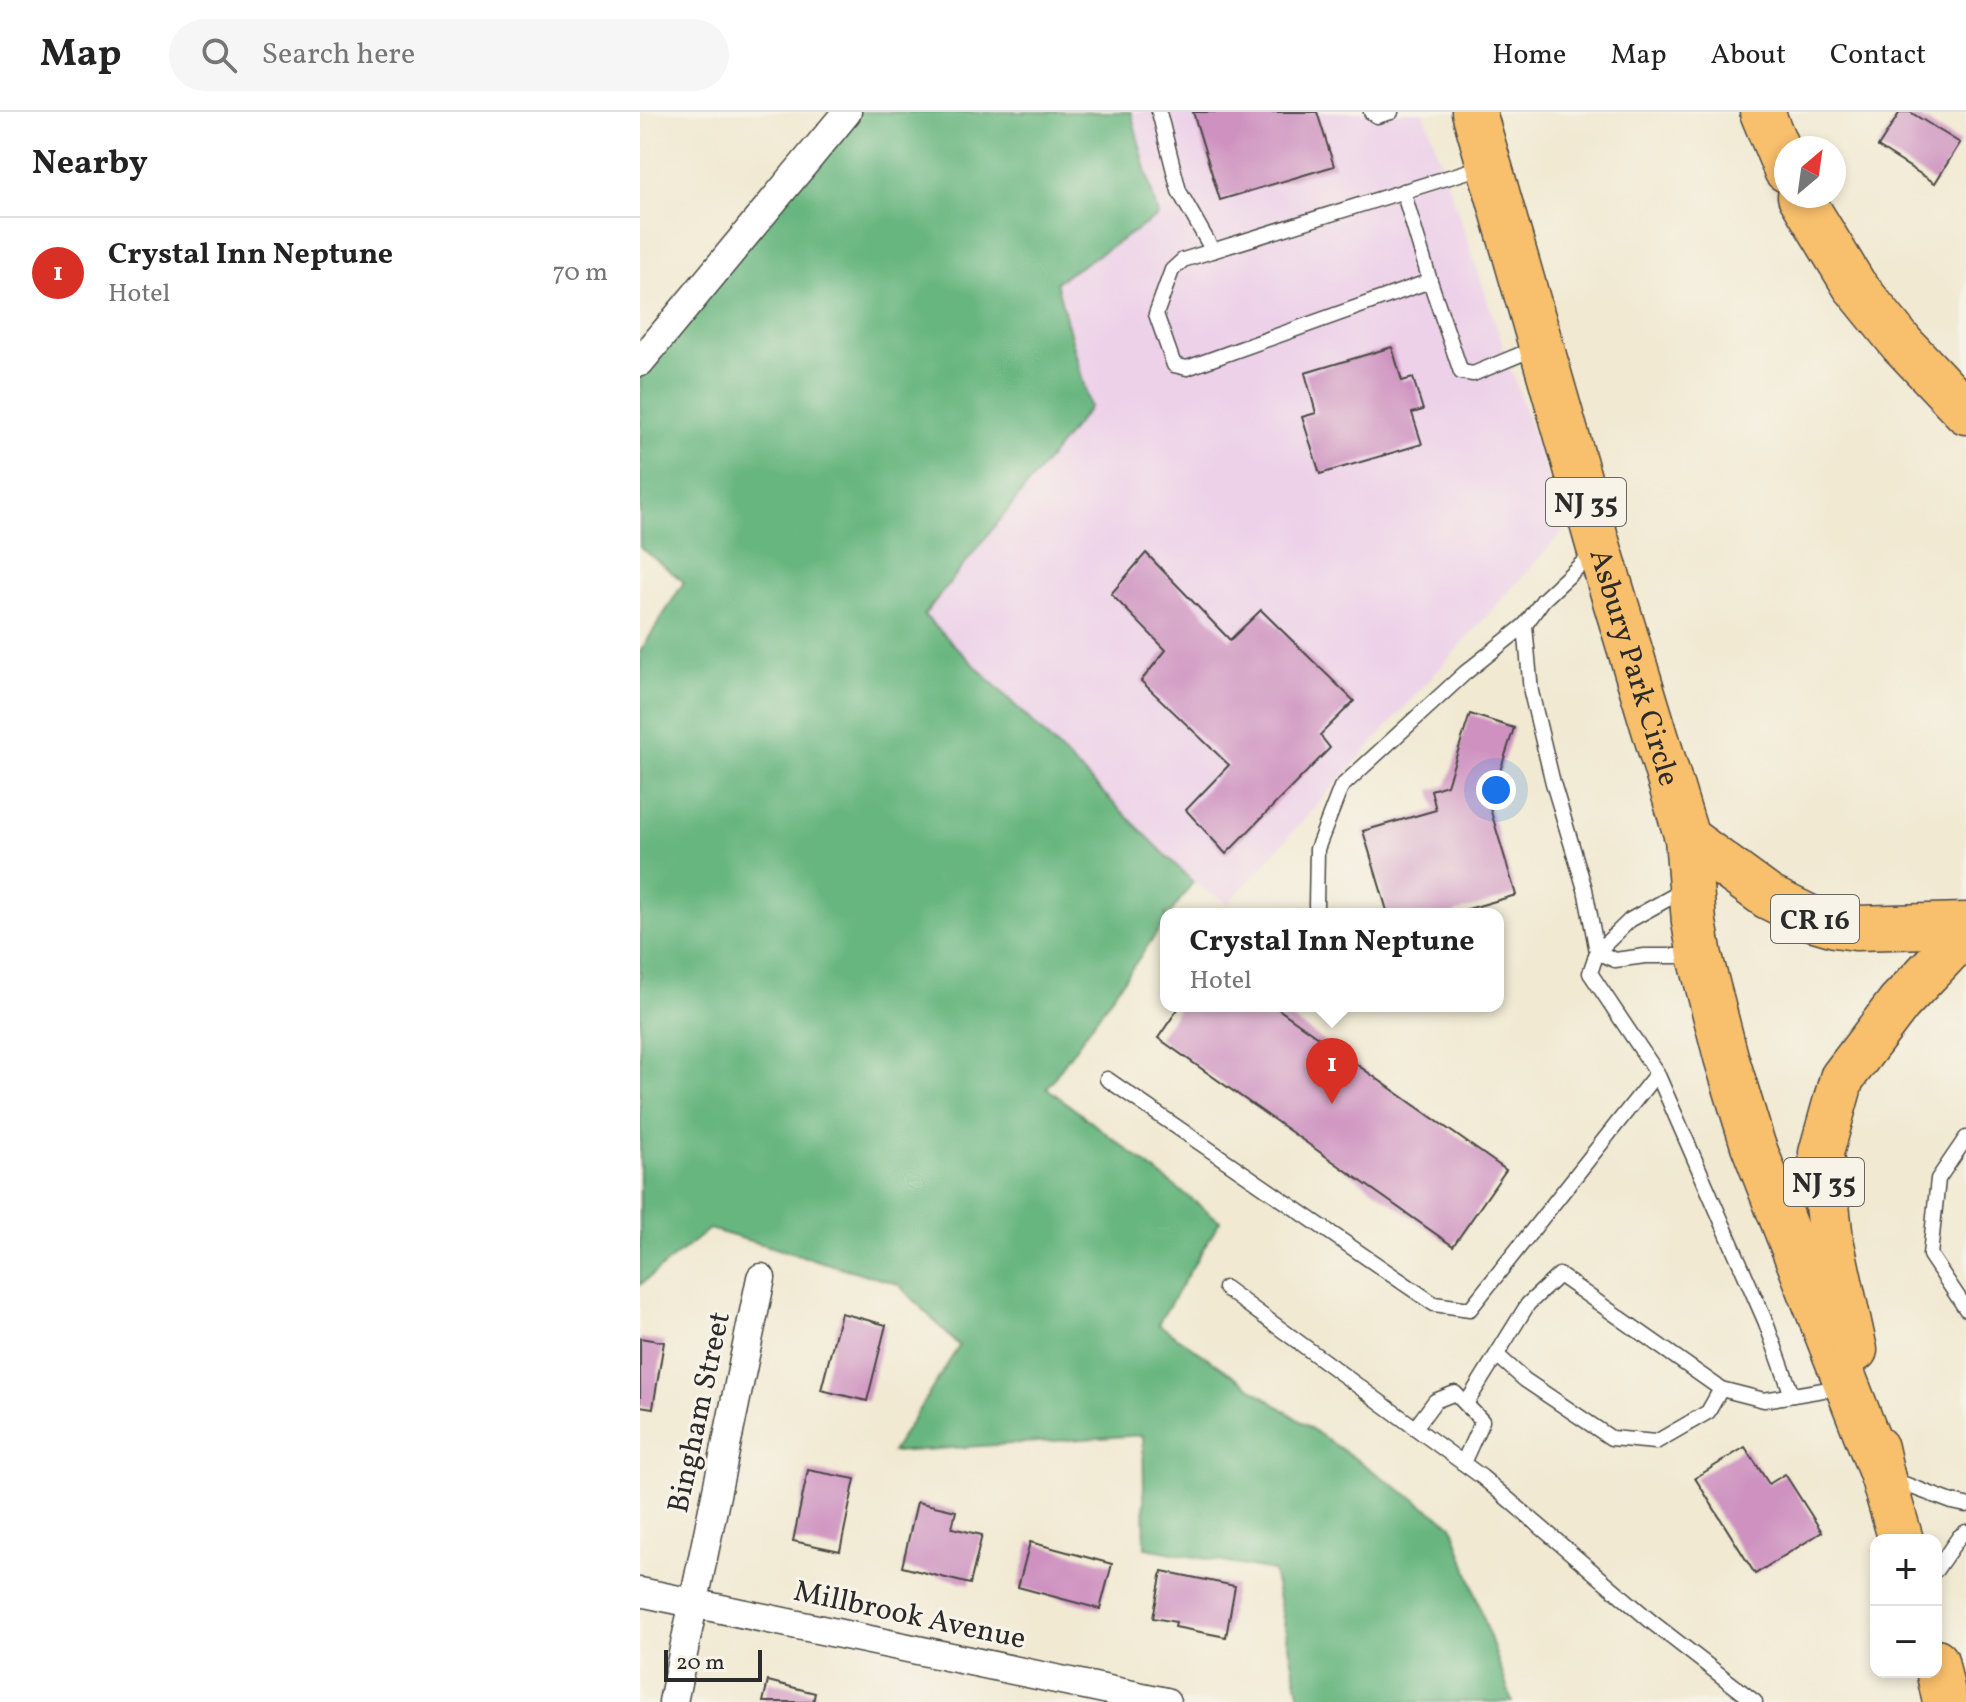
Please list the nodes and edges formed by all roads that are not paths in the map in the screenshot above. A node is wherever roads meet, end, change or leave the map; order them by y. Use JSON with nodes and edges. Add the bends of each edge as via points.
{"nodes":[{"id":1,"x":847,"y":112,"type":"edge"},
{"id":2,"x":1159,"y":112,"type":"edge"},
{"id":3,"x":1371,"y":112,"type":"edge"},
{"id":4,"x":1391,"y":112,"type":"edge"},
{"id":5,"x":1467,"y":112,"type":"edge"},
{"id":6,"x":1474,"y":112,"type":"edge"},
{"id":7,"x":1762,"y":112,"type":"edge"},
{"id":8,"x":1774,"y":141,"type":"edge"},
{"id":9,"x":1489,"y":165,"type":"junction"},
{"id":10,"x":1403,"y":191,"type":"junction"},
{"id":11,"x":1807,"y":208,"type":"edge"},
{"id":12,"x":1213,"y":251,"type":"junction"},
{"id":13,"x":1430,"y":281,"type":"junction"},
{"id":14,"x":1541,"y":346,"type":"junction"},
{"id":15,"x":640,"y":362,"type":"edge"},
{"id":16,"x":1966,"y":412,"type":"edge"},
{"id":17,"x":1599,"y":548,"type":"junction"},
{"id":18,"x":1525,"y":625,"type":"junction"},
{"id":19,"x":1687,"y":838,"type":"junction"},
{"id":20,"x":1691,"y":886,"type":"junction"},
{"id":21,"x":1316,"y":906,"type":"dead end"},
{"id":22,"x":1966,"y":925,"type":"edge"},
{"id":23,"x":1966,"y":932,"type":"edge"},
{"id":24,"x":1597,"y":952,"type":"junction"},
{"id":25,"x":1700,"y":956,"type":"junction"},
{"id":26,"x":1657,"y":1073,"type":"junction"},
{"id":27,"x":1107,"y":1079,"type":"dead end"},
{"id":28,"x":1966,"y":1138,"type":"edge"},
{"id":29,"x":761,"y":1278,"type":"dead end"},
{"id":30,"x":1225,"y":1288,"type":"dead end"},
{"id":31,"x":1966,"y":1309,"type":"edge"},
{"id":32,"x":1497,"y":1355,"type":"junction"},
{"id":33,"x":1846,"y":1386,"type":"junction"},
{"id":34,"x":1721,"y":1389,"type":"junction"},
{"id":35,"x":1792,"y":1395,"type":"junction"},
{"id":36,"x":1466,"y":1404,"type":"junction"},
{"id":37,"x":1415,"y":1428,"type":"junction"},
{"id":38,"x":1463,"y":1463,"type":"junction"},
{"id":39,"x":1882,"y":1475,"type":"junction"},
{"id":40,"x":1966,"y":1505,"type":"edge"},
{"id":41,"x":1966,"y":1532,"type":"edge"},
{"id":42,"x":1899,"y":1534,"type":"edge"},
{"id":43,"x":1942,"y":1561,"type":"edge"},
{"id":44,"x":640,"y":1592,"type":"edge"},
{"id":45,"x":693,"y":1604,"type":"junction"},
{"id":46,"x":1940,"y":1678,"type":"edge"},
{"id":47,"x":673,"y":1702,"type":"edge"},
{"id":48,"x":1166,"y":1702,"type":"edge"},
{"id":49,"x":1755,"y":1702,"type":"edge"},
{"id":50,"x":1945,"y":1702,"type":"edge"}],
"edges":[{"from":1,"to":15,"type":"street"},
{"from":2,"to":12,"type":"lane","via":[[1179,191]]},
{"from":3,"to":4,"type":"lane"},
{"from":5,"to":9,"type":"main road"},
{"from":6,"to":9,"type":"main road","name":"Asbury Park Circle","number":"NJ 35"},
{"from":7,"to":8,"type":"main road"},
{"from":9,"to":10,"type":"lane"},
{"from":9,"to":14,"type":"main road","name":"Asbury Park Circle","number":"NJ 35"},
{"from":10,"to":12,"type":"lane"},
{"from":10,"to":13,"type":"lane"},
{"from":11,"to":16,"type":"main road","via":[[1854,285]]},
{"from":12,"to":13,"type":"lane","via":[[1183,260],[1172,270],[1156,314],[1174,365],[1187,368]]},
{"from":13,"to":14,"type":"lane","via":[[1461,372],[1473,374]]},
{"from":14,"to":17,"type":"main road","name":"Asbury Park Circle","number":"NJ 35"},
{"from":17,"to":18,"type":"lane","via":[[1543,600]]},
{"from":17,"to":19,"type":"main road","name":"Asbury Park Circle","number":"NJ 35"},
{"from":18,"to":21,"type":"lane","via":[[1341,787],[1317,849]]},
{"from":18,"to":24,"type":"lane","via":[[1531,692]]},
{"from":19,"to":20,"type":"main road","number":"NJ 35"},
{"from":19,"to":22,"type":"main road","number":"CR 16","via":[[1768,897],[1811,918],[1856,928]]},
{"from":20,"to":24,"type":"lane","via":[[1630,920]]},
{"from":20,"to":25,"type":"main road","number":"NJ 35"},
{"from":23,"to":39,"type":"main road","number":"NJ 35","via":[[1899,1003],[1842,1078],[1821,1153],[1831,1240]]},
{"from":24,"to":25,"type":"lane","via":[[1615,960]]},
{"from":24,"to":26,"type":"lane","via":[[1590,973]]},
{"from":25,"to":33,"type":"main road","number":"NJ 35","via":[[1753,1145]]},
{"from":26,"to":27,"type":"lane","via":[[1470,1309],[1434,1304]]},
{"from":26,"to":35,"type":"lane"},
{"from":28,"to":31,"type":"lane","via":[[1938,1179],[1930,1255]]},
{"from":29,"to":45,"type":"street","name":"Bingham Street"},
{"from":30,"to":37,"type":"lane"},
{"from":32,"to":34,"type":"lane","via":[[1611,1438],[1656,1442],[1708,1412]]},
{"from":32,"to":34,"type":"lane","via":[[1528,1304],[1559,1275]]},
{"from":32,"to":36,"type":"lane"},
{"from":33,"to":35,"type":"lane"},
{"from":33,"to":39,"type":"main road","number":"NJ 35"},
{"from":34,"to":35,"type":"lane","via":[[1764,1400]]},
{"from":36,"to":37,"type":"lane","via":[[1455,1393],[1435,1401]]},
{"from":36,"to":38,"type":"lane","via":[[1482,1421]]},
{"from":37,"to":38,"type":"lane"},
{"from":38,"to":49,"type":"lane"},
{"from":39,"to":40,"type":"lane"},
{"from":39,"to":42,"type":"main road","number":"NJ 35"},
{"from":41,"to":43,"type":"lane"},
{"from":44,"to":45,"type":"street","name":"Millbrook Avenue"},
{"from":45,"to":47,"type":"street","name":"Bingham Street"},
{"from":45,"to":48,"type":"street","name":"Millbrook Avenue"},
{"from":46,"to":50,"type":"main road"}]}
